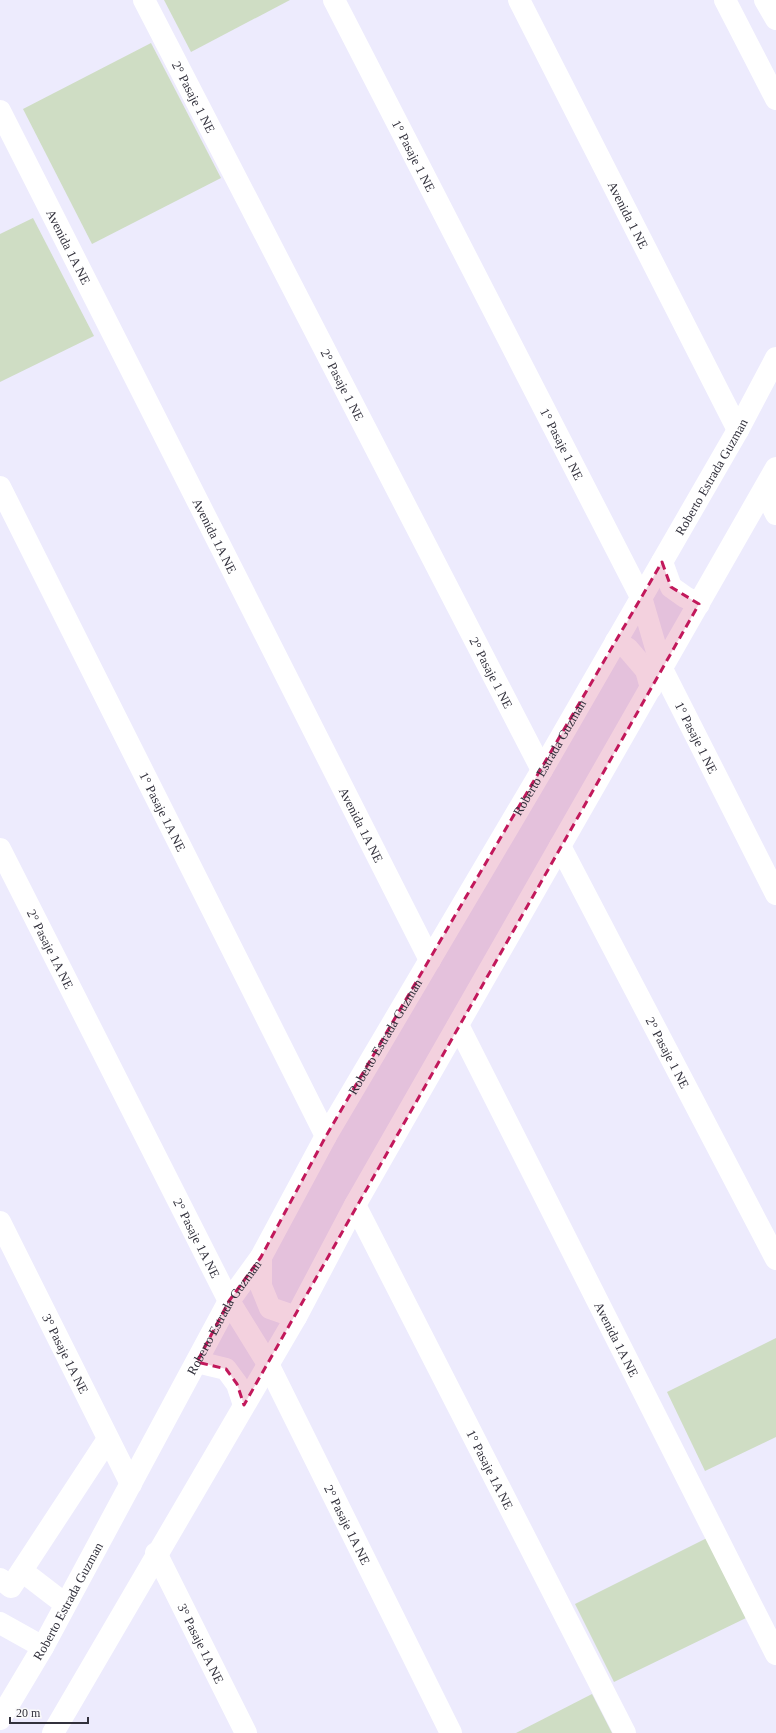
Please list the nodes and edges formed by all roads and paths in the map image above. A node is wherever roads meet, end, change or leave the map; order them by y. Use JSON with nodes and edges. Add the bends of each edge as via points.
{"nodes":[{"id":1,"x":144,"y":0,"type":"edge"},
{"id":2,"x":334,"y":0,"type":"edge"},
{"id":3,"x":518,"y":0,"type":"edge"},
{"id":4,"x":725,"y":0,"type":"edge"},
{"id":5,"x":765,"y":0,"type":"edge"},
{"id":6,"x":776,"y":19,"type":"edge"},
{"id":7,"x":776,"y":99,"type":"edge"},
{"id":8,"x":0,"y":111,"type":"edge"},
{"id":9,"x":776,"y":358,"type":"edge"},
{"id":10,"x":738,"y":430,"type":"junction"},
{"id":11,"x":776,"y":468,"type":"edge"},
{"id":12,"x":0,"y":487,"type":"edge"},
{"id":13,"x":764,"y":490,"type":"junction"},
{"id":14,"x":776,"y":514,"type":"edge"},
{"id":15,"x":662,"y":562,"type":"junction"},
{"id":16,"x":641,"y":597,"type":"junction"},
{"id":17,"x":699,"y":604,"type":"junction"},
{"id":18,"x":616,"y":641,"type":"junction"},
{"id":19,"x":662,"y":669,"type":"junction"},
{"id":20,"x":651,"y":688,"type":"junction"},
{"id":21,"x":542,"y":770,"type":"junction"},
{"id":22,"x":560,"y":846,"type":"junction"},
{"id":23,"x":0,"y":849,"type":"edge"},
{"id":24,"x":776,"y":894,"type":"edge"},
{"id":25,"x":430,"y":960,"type":"junction"},
{"id":26,"x":458,"y":1025,"type":"junction"},
{"id":27,"x":326,"y":1136,"type":"junction"},
{"id":28,"x":355,"y":1205,"type":"junction"},
{"id":29,"x":0,"y":1222,"type":"edge"},
{"id":30,"x":261,"y":1257,"type":"junction"},
{"id":31,"x":776,"y":1259,"type":"edge"},
{"id":32,"x":229,"y":1301,"type":"junction"},
{"id":33,"x":296,"y":1317,"type":"junction"},
{"id":34,"x":198,"y":1362,"type":"junction"},
{"id":35,"x":268,"y":1364,"type":"junction"},
{"id":36,"x":244,"y":1405,"type":"junction"},
{"id":37,"x":108,"y":1439,"type":"junction"},
{"id":38,"x":131,"y":1484,"type":"junction"},
{"id":39,"x":156,"y":1553,"type":"junction"},
{"id":40,"x":8,"y":1585,"type":"edge"},
{"id":41,"x":65,"y":1604,"type":"junction"},
{"id":42,"x":0,"y":1623,"type":"edge"},
{"id":43,"x":43,"y":1647,"type":"junction"},
{"id":44,"x":776,"y":1654,"type":"edge"},
{"id":45,"x":0,"y":1718,"type":"edge"},
{"id":46,"x":58,"y":1730,"type":"edge"},
{"id":47,"x":246,"y":1733,"type":"edge"},
{"id":48,"x":451,"y":1733,"type":"edge"},
{"id":49,"x":625,"y":1733,"type":"edge"}],
"edges":[{"from":1,"to":21,"type":"main road","name":"2° Pasaje 1 NE"},
{"from":2,"to":16,"type":"main road","name":"1° Pasaje 1 NE"},
{"from":3,"to":10,"type":"main road","name":"Avenida 1 NE"},
{"from":4,"to":7,"type":"main road"},
{"from":5,"to":6,"type":"main road"},
{"from":8,"to":25,"type":"main road","name":"Avenida 1A NE"},
{"from":9,"to":10,"type":"main road","name":"Roberto Estrada Guzman"},
{"from":10,"to":15,"type":"main road","name":"Roberto Estrada Guzman"},
{"from":11,"to":13,"type":"main road"},
{"from":12,"to":27,"type":"main road","name":"1° Pasaje 1A NE"},
{"from":13,"to":14,"type":"main road"},
{"from":13,"to":17,"type":"main road"},
{"from":15,"to":16,"type":"main road","name":"Roberto Estrada Guzman"},
{"from":15,"to":17,"type":"main road","via":[[671,587]]},
{"from":16,"to":18,"type":"main road","name":"Roberto Estrada Guzman"},
{"from":16,"to":19,"type":"main road","name":"1° Pasaje 1 NE"},
{"from":17,"to":19,"type":"main road"},
{"from":18,"to":20,"type":"main road","via":[[628,649],[646,670]]},
{"from":18,"to":21,"type":"main road","name":"Roberto Estrada Guzman"},
{"from":19,"to":20,"type":"main road"},
{"from":19,"to":24,"type":"main road","name":"1° Pasaje 1 NE"},
{"from":20,"to":22,"type":"main road"},
{"from":21,"to":25,"type":"main road","name":"Roberto Estrada Guzman"},
{"from":22,"to":26,"type":"main road"},
{"from":22,"to":31,"type":"main road","name":"2° Pasaje 1 NE"},
{"from":23,"to":32,"type":"main road","name":"2° Pasaje 1A NE"},
{"from":25,"to":27,"type":"main road","name":"Roberto Estrada Guzman"},
{"from":26,"to":28,"type":"main road"},
{"from":26,"to":44,"type":"main road","name":"Avenida 1A NE"},
{"from":27,"to":30,"type":"main road","name":"Roberto Estrada Guzman"},
{"from":28,"to":33,"type":"main road"},
{"from":28,"to":49,"type":"main road","name":"1° Pasaje 1A NE"},
{"from":29,"to":37,"type":"main road","name":"3° Pasaje 1A NE"},
{"from":30,"to":32,"type":"main road","name":"Roberto Estrada Guzman"},
{"from":30,"to":33,"type":"main road","via":[[261,1286],[270,1308]]},
{"from":32,"to":34,"type":"main road","name":"Roberto Estrada Guzman"},
{"from":32,"to":35,"type":"main road","name":"2° Pasaje 1A NE"},
{"from":33,"to":35,"type":"main road"},
{"from":34,"to":36,"type":"main road","via":[[226,1369],[236,1384]]},
{"from":34,"to":38,"type":"main road","name":"Roberto Estrada Guzman"},
{"from":35,"to":36,"type":"main road"},
{"from":35,"to":48,"type":"main road","name":"2° Pasaje 1A NE"},
{"from":36,"to":39,"type":"main road"},
{"from":37,"to":38,"type":"main road","name":"3° Pasaje 1A NE"},
{"from":37,"to":40,"type":"main road"},
{"from":38,"to":41,"type":"main road","name":"Roberto Estrada Guzman"},
{"from":39,"to":46,"type":"main road"},
{"from":39,"to":47,"type":"main road","name":"3° Pasaje 1A NE"},
{"from":40,"to":41,"type":"main road"},
{"from":41,"to":43,"type":"main road","name":"Roberto Estrada Guzman"},
{"from":42,"to":43,"type":"main road"},
{"from":43,"to":45,"type":"main road","name":"Roberto Estrada Guzman"}]}
